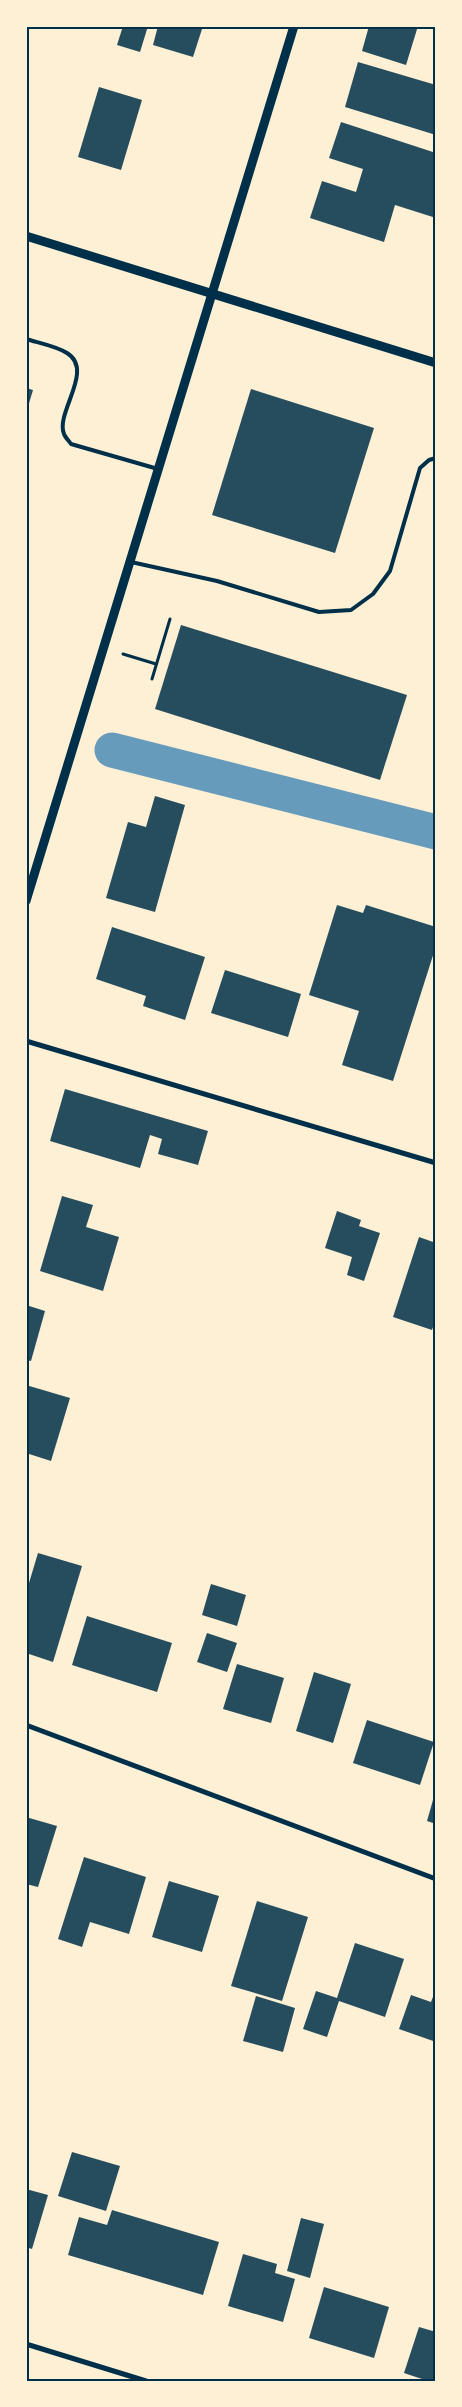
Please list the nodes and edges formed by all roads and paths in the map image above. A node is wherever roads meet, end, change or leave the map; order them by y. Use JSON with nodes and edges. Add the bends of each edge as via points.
{"nodes":[{"id":1,"x":294,"y":26,"type":"edge"},
{"id":2,"x":26,"y":236,"type":"edge"},
{"id":3,"x":212,"y":294,"type":"junction"},
{"id":4,"x":26,"y":339,"type":"edge"},
{"id":5,"x":436,"y":363,"type":"edge"},
{"id":6,"x":436,"y":458,"type":"edge"},
{"id":7,"x":159,"y":469,"type":"junction"},
{"id":8,"x":131,"y":562,"type":"junction"},
{"id":9,"x":170,"y":619,"type":"dead end"},
{"id":10,"x":122,"y":654,"type":"dead end"},
{"id":11,"x":156,"y":664,"type":"junction"},
{"id":12,"x":152,"y":679,"type":"dead end"},
{"id":13,"x":26,"y":901,"type":"edge"},
{"id":14,"x":26,"y":1041,"type":"edge"},
{"id":15,"x":436,"y":1164,"type":"edge"},
{"id":16,"x":26,"y":1725,"type":"edge"},
{"id":17,"x":436,"y":1879,"type":"edge"},
{"id":18,"x":26,"y":2344,"type":"edge"},
{"id":19,"x":146,"y":2381,"type":"edge"}],
"edges":[{"from":1,"to":3,"type":"street"},
{"from":2,"to":3,"type":"street"},
{"from":3,"to":5,"type":"street"},
{"from":3,"to":7,"type":"street"},
{"from":4,"to":7,"type":"lane","via":[[68,353],[75,361],[78,375],[63,424],[71,444]]},
{"from":6,"to":8,"type":"lane","via":[[420,468],[390,572],[373,594],[351,610],[319,612],[217,581]]},
{"from":7,"to":8,"type":"street"},
{"from":8,"to":13,"type":"street"},
{"from":9,"to":11,"type":"path"},
{"from":10,"to":11,"type":"path"},
{"from":11,"to":12,"type":"path"},
{"from":14,"to":15,"type":"street"},
{"from":16,"to":17,"type":"street"},
{"from":18,"to":19,"type":"street"}]}
